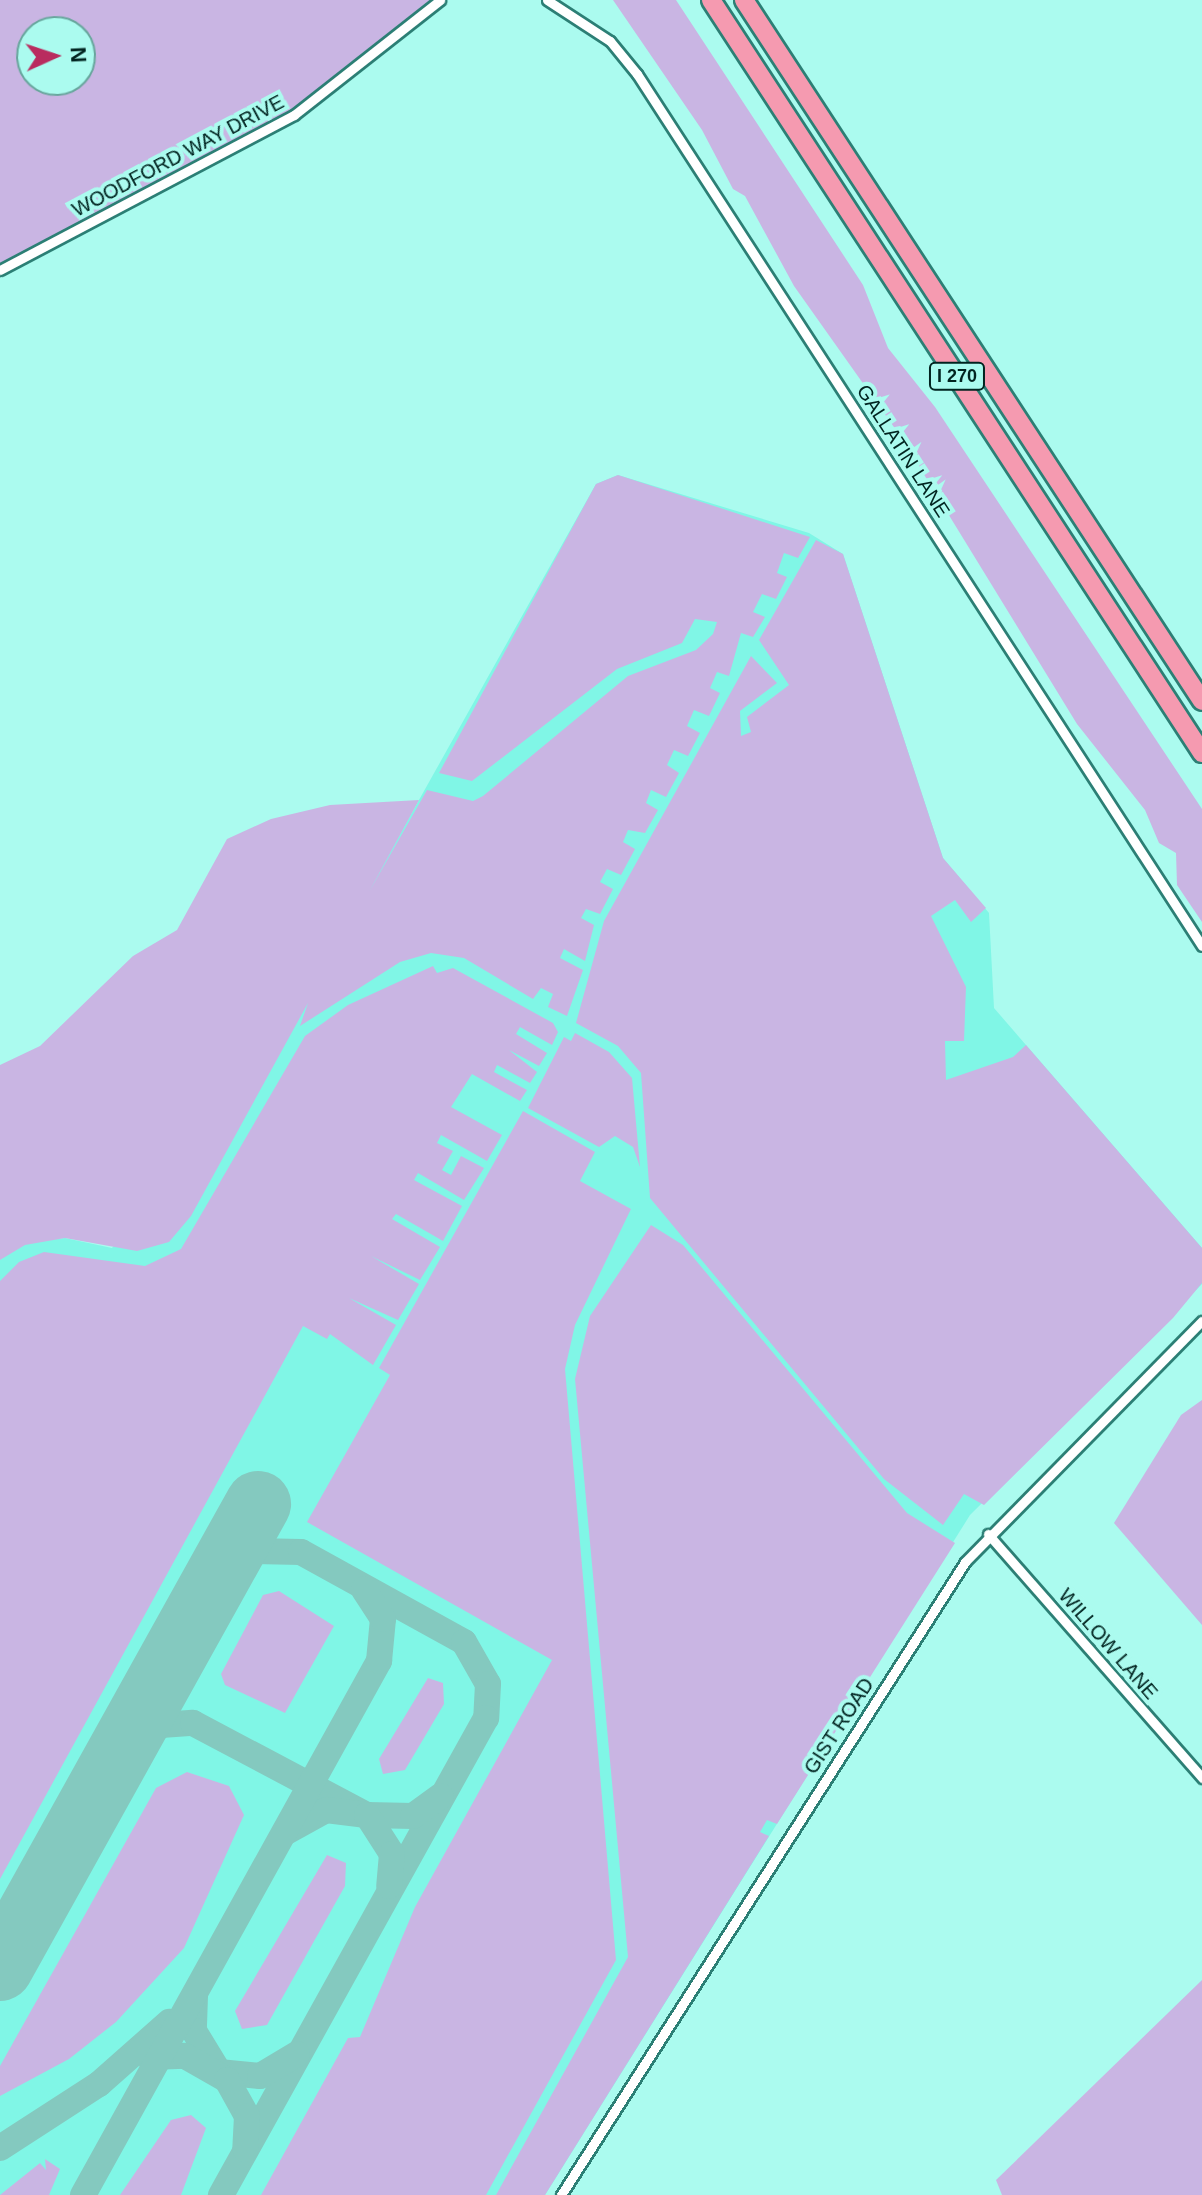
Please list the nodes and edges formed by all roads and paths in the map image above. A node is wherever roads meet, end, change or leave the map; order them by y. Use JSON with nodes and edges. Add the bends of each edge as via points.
{"nodes":[{"id":1,"x":440,"y":0,"type":"edge"},
{"id":2,"x":547,"y":0,"type":"edge"},
{"id":3,"x":711,"y":0,"type":"edge"},
{"id":4,"x":744,"y":0,"type":"edge"},
{"id":5,"x":0,"y":270,"type":"edge"},
{"id":6,"x":1202,"y":701,"type":"edge"},
{"id":7,"x":1202,"y":753,"type":"edge"},
{"id":8,"x":1202,"y":946,"type":"edge"},
{"id":9,"x":1202,"y":1321,"type":"edge"},
{"id":10,"x":988,"y":1534,"type":"junction"},
{"id":11,"x":1202,"y":1778,"type":"edge"},
{"id":12,"x":561,"y":2195,"type":"edge"}],
"edges":[{"from":1,"to":5,"type":"street","name":"WOODFORD WAY DRIVE","via":[[294,115]]},
{"from":2,"to":8,"type":"street","name":"GALLATIN LANE","via":[[610,41],[637,74]]},
{"from":3,"to":7,"type":"highway","number":"I 270"},
{"from":4,"to":6,"type":"highway","number":"I 270"},
{"from":9,"to":10,"type":"street","name":"GIST ROAD"},
{"from":10,"to":11,"type":"street","name":"WILLOW LANE"},
{"from":10,"to":12,"type":"street","name":"GIST ROAD"}]}
